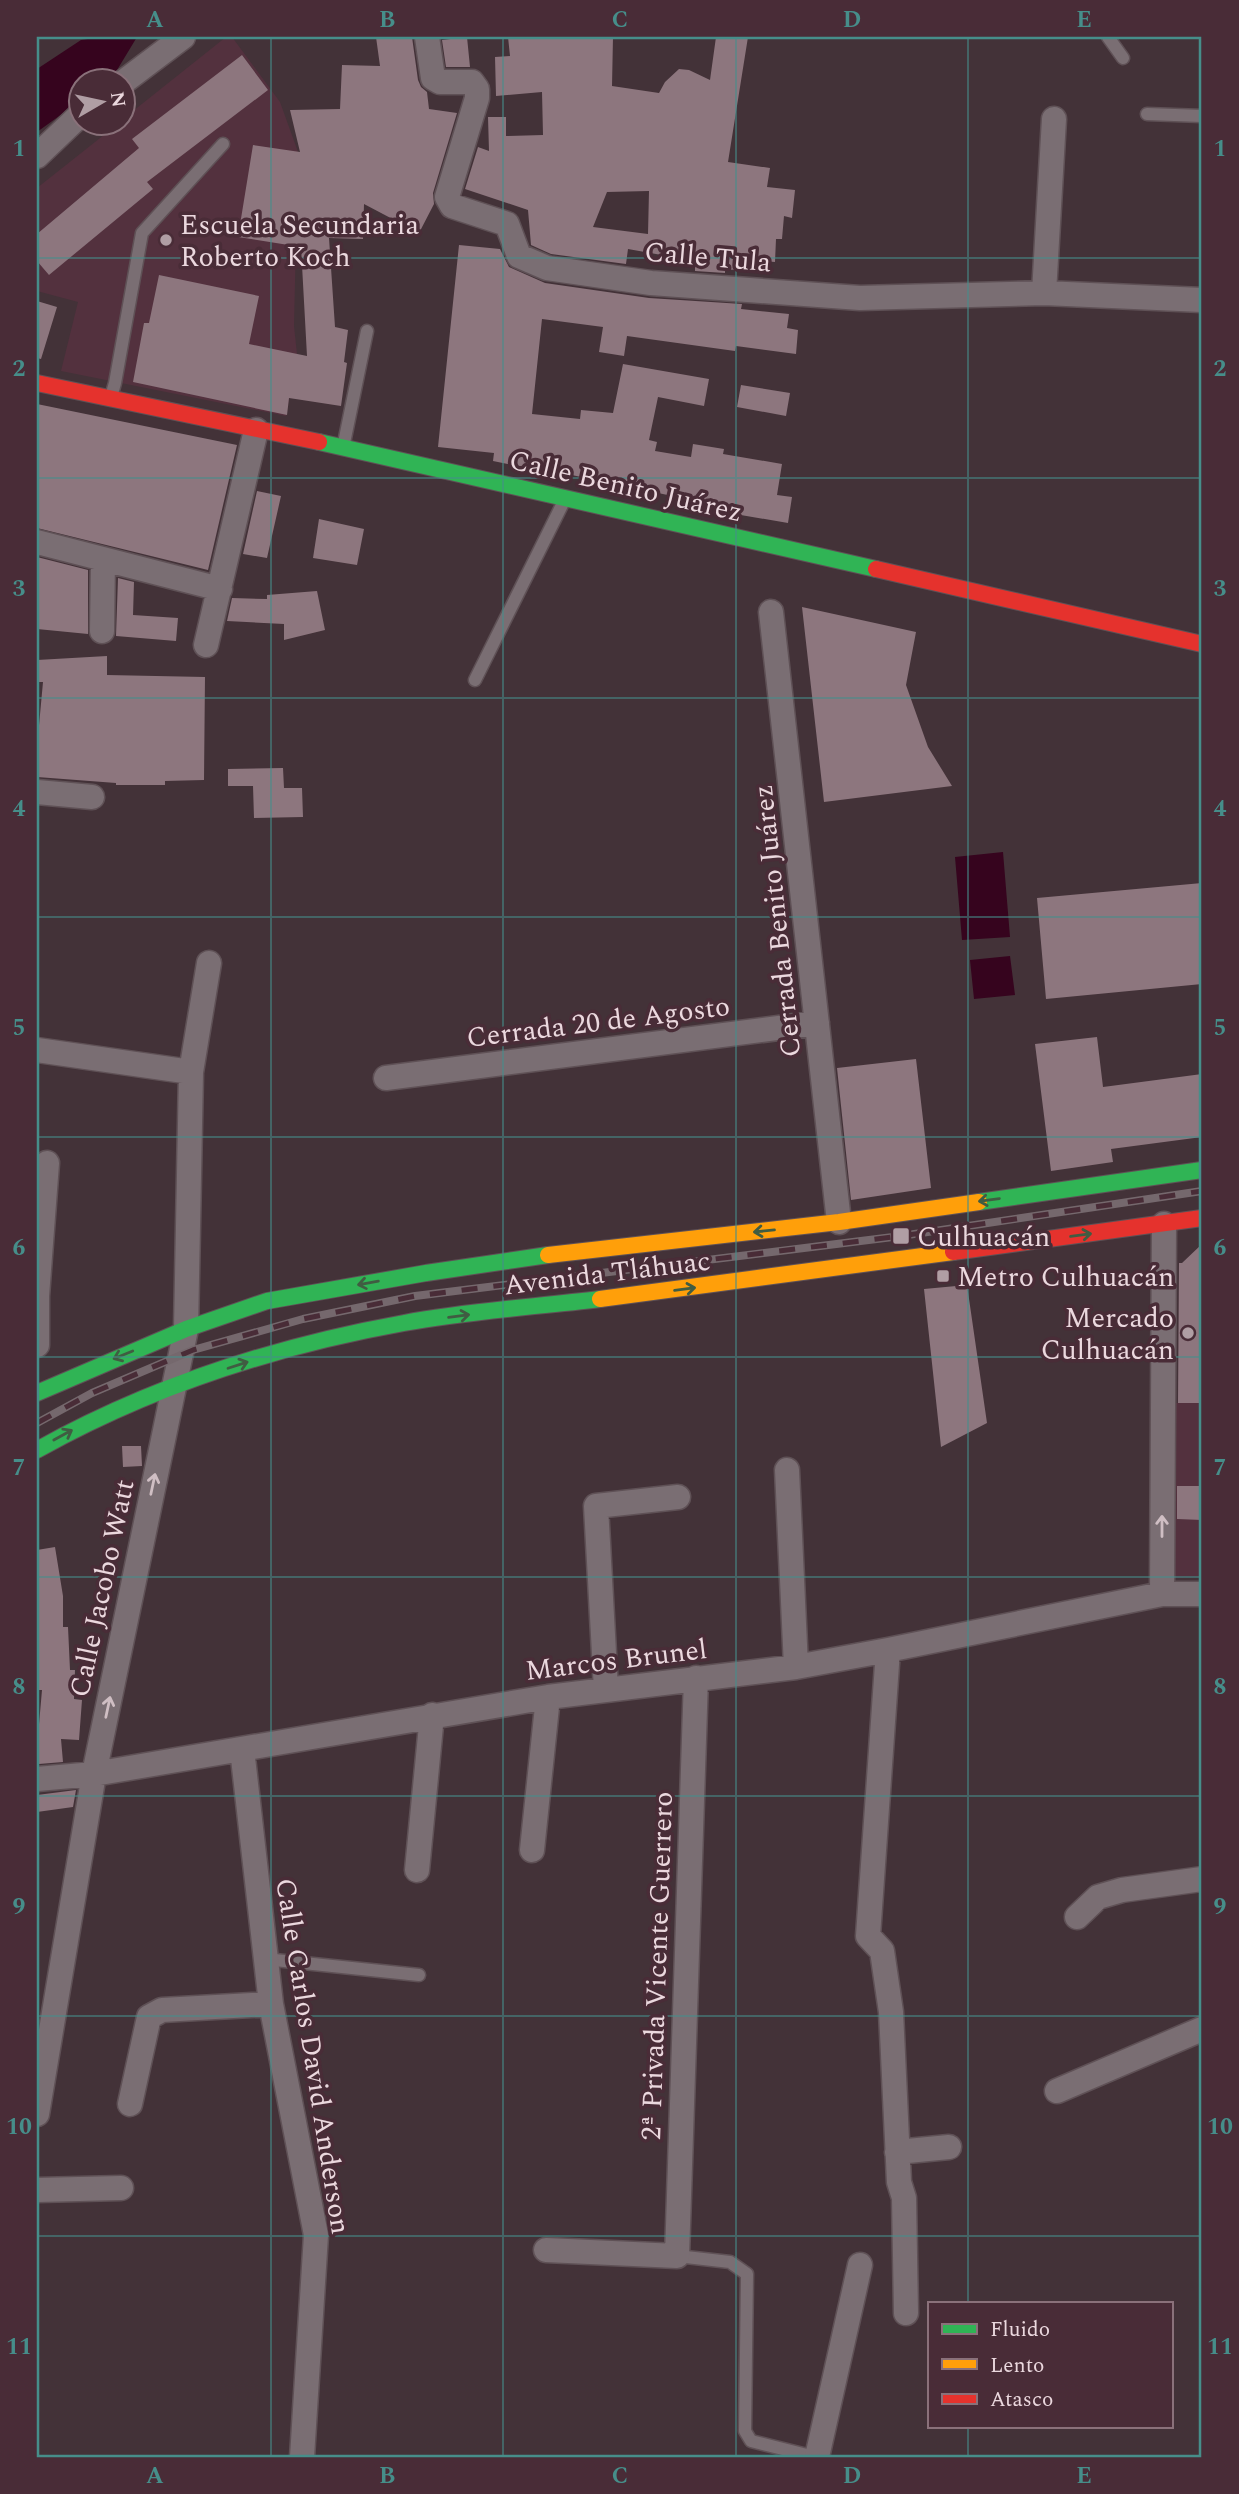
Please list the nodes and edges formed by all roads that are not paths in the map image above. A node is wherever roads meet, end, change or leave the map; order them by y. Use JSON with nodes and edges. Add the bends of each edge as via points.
{"nodes":[{"id":1,"x":183,"y":37,"type":"edge"},
{"id":2,"x":427,"y":37,"type":"edge"},
{"id":3,"x":1108,"y":37,"type":"edge"},
{"id":4,"x":1123,"y":58,"type":"dead end"},
{"id":5,"x":136,"y":72,"type":"edge"},
{"id":6,"x":1147,"y":114,"type":"dead end"},
{"id":7,"x":1202,"y":116,"type":"edge"},
{"id":8,"x":1054,"y":119,"type":"dead end"},
{"id":9,"x":66,"y":128,"type":"edge"},
{"id":10,"x":223,"y":144,"type":"dead end"},
{"id":11,"x":37,"y":156,"type":"edge"},
{"id":12,"x":1044,"y":293,"type":"junction"},
{"id":13,"x":1202,"y":300,"type":"edge"},
{"id":14,"x":367,"y":331,"type":"dead end"},
{"id":15,"x":37,"y":383,"type":"edge"},
{"id":16,"x":110,"y":399,"type":"junction"},
{"id":17,"x":256,"y":429,"type":"junction"},
{"id":18,"x":344,"y":447,"type":"junction"},
{"id":19,"x":565,"y":498,"type":"junction"},
{"id":20,"x":37,"y":542,"type":"edge"},
{"id":21,"x":103,"y":559,"type":"junction"},
{"id":22,"x":220,"y":590,"type":"junction"},
{"id":23,"x":771,"y":612,"type":"dead end"},
{"id":24,"x":102,"y":631,"type":"dead end"},
{"id":25,"x":1202,"y":644,"type":"edge"},
{"id":26,"x":206,"y":645,"type":"dead end"},
{"id":27,"x":475,"y":680,"type":"dead end"},
{"id":28,"x":37,"y":792,"type":"edge"},
{"id":29,"x":92,"y":797,"type":"dead end"},
{"id":30,"x":209,"y":963,"type":"dead end"},
{"id":31,"x":817,"y":1023,"type":"junction"},
{"id":32,"x":37,"y":1050,"type":"edge"},
{"id":33,"x":191,"y":1072,"type":"junction"},
{"id":34,"x":386,"y":1078,"type":"dead end"},
{"id":35,"x":47,"y":1163,"type":"dead end"},
{"id":36,"x":1202,"y":1170,"type":"edge"},
{"id":37,"x":1202,"y":1218,"type":"edge"},
{"id":38,"x":839,"y":1222,"type":"junction"},
{"id":39,"x":1164,"y":1224,"type":"junction"},
{"id":40,"x":37,"y":1296,"type":"edge"},
{"id":41,"x":186,"y":1329,"type":"junction"},
{"id":42,"x":37,"y":1345,"type":"edge"},
{"id":43,"x":173,"y":1387,"type":"junction"},
{"id":44,"x":37,"y":1393,"type":"edge"},
{"id":45,"x":37,"y":1450,"type":"edge"},
{"id":46,"x":787,"y":1470,"type":"dead end"},
{"id":47,"x":678,"y":1497,"type":"dead end"},
{"id":48,"x":1162,"y":1594,"type":"junction"},
{"id":49,"x":1202,"y":1594,"type":"edge"},
{"id":50,"x":888,"y":1650,"type":"junction"},
{"id":51,"x":796,"y":1667,"type":"junction"},
{"id":52,"x":695,"y":1678,"type":"junction"},
{"id":53,"x":606,"y":1690,"type":"junction"},
{"id":54,"x":548,"y":1697,"type":"junction"},
{"id":55,"x":432,"y":1715,"type":"junction"},
{"id":56,"x":242,"y":1749,"type":"junction"},
{"id":57,"x":94,"y":1774,"type":"junction"},
{"id":58,"x":37,"y":1779,"type":"edge"},
{"id":59,"x":531,"y":1850,"type":"dead end"},
{"id":60,"x":417,"y":1870,"type":"dead end"},
{"id":61,"x":1202,"y":1879,"type":"edge"},
{"id":62,"x":1077,"y":1917,"type":"dead end"},
{"id":63,"x":265,"y":1959,"type":"junction"},
{"id":64,"x":419,"y":1975,"type":"dead end"},
{"id":65,"x":271,"y":2004,"type":"junction"},
{"id":66,"x":1202,"y":2029,"type":"edge"},
{"id":67,"x":1057,"y":2091,"type":"dead end"},
{"id":68,"x":130,"y":2104,"type":"dead end"},
{"id":69,"x":37,"y":2114,"type":"edge"},
{"id":70,"x":949,"y":2147,"type":"dead end"},
{"id":71,"x":897,"y":2151,"type":"junction"},
{"id":72,"x":121,"y":2188,"type":"dead end"},
{"id":73,"x":37,"y":2190,"type":"edge"},
{"id":74,"x":546,"y":2250,"type":"dead end"},
{"id":75,"x":677,"y":2256,"type":"junction"},
{"id":76,"x":860,"y":2265,"type":"dead end"},
{"id":77,"x":906,"y":2313,"type":"dead end"},
{"id":78,"x":302,"y":2457,"type":"edge"},
{"id":79,"x":816,"y":2457,"type":"edge"}],
"edges":[{"from":1,"to":5,"type":"street"},
{"from":2,"to":12,"type":"street","name":"Calle Tula","via":[[433,78],[472,82],[477,89],[447,197],[452,206],[507,224],[519,256],[538,265],[650,283],[860,298]]},
{"from":3,"to":4,"type":"lane"},
{"from":6,"to":7,"type":"lane"},
{"from":8,"to":12,"type":"street"},
{"from":9,"to":11,"type":"street"},
{"from":10,"to":16,"type":"lane","via":[[142,233]]},
{"from":12,"to":13,"type":"street","name":"Calle Tula"},
{"from":14,"to":18,"type":"lane"},
{"from":15,"to":16,"type":"main road","name":"Calle Benito Juárez"},
{"from":16,"to":17,"type":"main road","name":"Calle Benito Juárez"},
{"from":17,"to":18,"type":"main road","name":"Calle Benito Juárez"},
{"from":17,"to":22,"type":"street"},
{"from":18,"to":19,"type":"main road","name":"Calle Benito Juárez"},
{"from":19,"to":25,"type":"main road","name":"Calle Benito Juárez"},
{"from":19,"to":27,"type":"lane"},
{"from":20,"to":21,"type":"street"},
{"from":21,"to":22,"type":"street"},
{"from":21,"to":24,"type":"street"},
{"from":22,"to":26,"type":"street"},
{"from":23,"to":31,"type":"street","name":"Cerrada Benito Juárez"},
{"from":28,"to":29,"type":"street"},
{"from":30,"to":33,"type":"street","name":"Calle Jacobo Watt"},
{"from":31,"to":34,"type":"street","name":"Cerrada 20 de Agosto"},
{"from":31,"to":38,"type":"street","name":"Cerrada Benito Juárez"},
{"from":32,"to":33,"type":"street"},
{"from":33,"to":41,"type":"street","name":"Calle Jacobo Watt"},
{"from":35,"to":40,"type":"street"},
{"from":36,"to":38,"type":"main road","name":"Avenida Tláhuac","one_way":true},
{"from":37,"to":39,"type":"main road","name":"Avenida Tláhuac"},
{"from":38,"to":41,"type":"main road","name":"Avenida Tláhuac","one_way":true,"via":[[563,1260],[426,1273],[267,1301]]},
{"from":43,"to":39,"type":"main road","name":"Avenida Tláhuac","one_way":true,"via":[[309,1342],[406,1322],[566,1297],[739,1282]]},
{"from":48,"to":39,"type":"street","one_way":true},
{"from":40,"to":42,"type":"street"},
{"from":41,"to":43,"type":"street","name":"Calle Jacobo Watt"},
{"from":41,"to":44,"type":"main road","name":"Avenida Tláhuac","one_way":true},
{"from":45,"to":43,"type":"main road","name":"Avenida Tláhuac","one_way":true,"via":[[89,1421]]},
{"from":57,"to":43,"type":"street","name":"Calle Jacobo Watt","one_way":true},
{"from":46,"to":51,"type":"street"},
{"from":47,"to":53,"type":"street","via":[[596,1506]]},
{"from":48,"to":49,"type":"street","name":"Marcos Brunel"},
{"from":48,"to":50,"type":"street","name":"Marcos Brunel"},
{"from":50,"to":51,"type":"street","name":"Marcos Brunel"},
{"from":50,"to":71,"type":"street","via":[[868,1936],[882,1951],[889,2000]]},
{"from":51,"to":52,"type":"street","name":"Marcos Brunel"},
{"from":52,"to":53,"type":"street","name":"Marcos Brunel"},
{"from":52,"to":75,"type":"street","name":"2ª Privada Vicente Guerrero"},
{"from":53,"to":54,"type":"street","name":"Marcos Brunel"},
{"from":54,"to":55,"type":"street","name":"Marcos Brunel"},
{"from":54,"to":59,"type":"street"},
{"from":55,"to":56,"type":"street","name":"Marcos Brunel"},
{"from":55,"to":60,"type":"street"},
{"from":56,"to":57,"type":"street","name":"Marcos Brunel"},
{"from":56,"to":63,"type":"street","name":"Calle Carlos David Anderson"},
{"from":57,"to":58,"type":"street","name":"Marcos Brunel"},
{"from":57,"to":69,"type":"street","name":"Calle Jacobo Watt"},
{"from":61,"to":62,"type":"street","via":[[1098,1897]]},
{"from":63,"to":64,"type":"lane"},
{"from":63,"to":65,"type":"street","name":"Calle Carlos David Anderson"},
{"from":65,"to":68,"type":"street","via":[[162,2010],[149,2017]]},
{"from":65,"to":78,"type":"street","name":"Calle Carlos David Anderson","via":[[316,2235]]},
{"from":66,"to":67,"type":"street"},
{"from":70,"to":71,"type":"street"},
{"from":71,"to":77,"type":"street","via":[[898,2182],[904,2198]]},
{"from":72,"to":73,"type":"street"},
{"from":74,"to":75,"type":"street"},
{"from":75,"to":79,"type":"lane","via":[[730,2262],[747,2274],[745,2431],[751,2441]]},
{"from":76,"to":79,"type":"street"}]}
